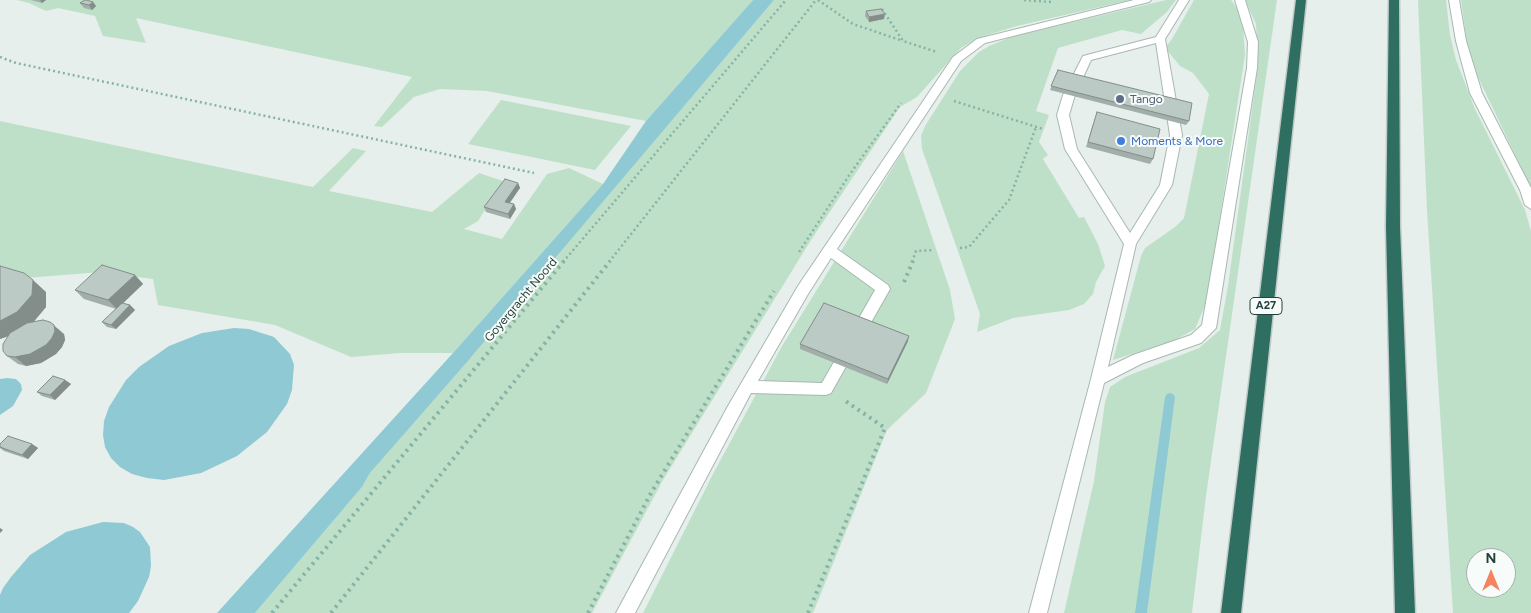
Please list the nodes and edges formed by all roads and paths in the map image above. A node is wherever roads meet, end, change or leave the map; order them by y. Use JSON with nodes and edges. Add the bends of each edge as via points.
{"nodes":[{"id":1,"x":786,"y":0,"type":"edge"},
{"id":2,"x":817,"y":0,"type":"edge"},
{"id":3,"x":1024,"y":0,"type":"edge"},
{"id":4,"x":1146,"y":0,"type":"edge"},
{"id":5,"x":1184,"y":0,"type":"edge"},
{"id":6,"x":1240,"y":0,"type":"edge"},
{"id":7,"x":1301,"y":0,"type":"edge"},
{"id":8,"x":1394,"y":0,"type":"edge"},
{"id":9,"x":1454,"y":0,"type":"edge"},
{"id":10,"x":1057,"y":1,"type":"dead end"},
{"id":11,"x":882,"y":9,"type":"edge"},
{"id":12,"x":1160,"y":39,"type":"junction"},
{"id":13,"x":903,"y":40,"type":"junction"},
{"id":14,"x":0,"y":57,"type":"edge"},
{"id":15,"x":957,"y":59,"type":"junction"},
{"id":16,"x":951,"y":100,"type":"dead end"},
{"id":17,"x":1036,"y":127,"type":"junction"},
{"id":18,"x":1068,"y":137,"type":"junction"},
{"id":19,"x":534,"y":173,"type":"dead end"},
{"id":20,"x":1531,"y":205,"type":"edge"},
{"id":21,"x":1130,"y":244,"type":"junction"},
{"id":22,"x":960,"y":248,"type":"dead end"},
{"id":23,"x":830,"y":250,"type":"junction"},
{"id":24,"x":934,"y":250,"type":"dead end"},
{"id":25,"x":883,"y":289,"type":"junction"},
{"id":26,"x":1098,"y":379,"type":"junction"},
{"id":27,"x":747,"y":387,"type":"junction"},
{"id":28,"x":826,"y":389,"type":"junction"},
{"id":29,"x":272,"y":613,"type":"edge"},
{"id":30,"x":331,"y":613,"type":"edge"},
{"id":31,"x":625,"y":613,"type":"edge"},
{"id":32,"x":808,"y":613,"type":"edge"},
{"id":33,"x":1038,"y":613,"type":"edge"},
{"id":34,"x":1231,"y":613,"type":"edge"},
{"id":35,"x":1405,"y":613,"type":"edge"}],
"edges":[{"from":1,"to":29,"type":"path","name":"Goyergracht Noord"},
{"from":2,"to":13,"type":"path","via":[[853,24]]},
{"from":2,"to":30,"type":"path"},
{"from":3,"to":10,"type":"path"},
{"from":4,"to":15,"type":"lane","via":[[981,41]]},
{"from":5,"to":12,"type":"lane"},
{"from":6,"to":26,"type":"lane","via":[[1253,42],[1252,68],[1209,328],[1196,339],[1138,359]]},
{"from":7,"to":34,"type":"highway","number":"A27"},
{"from":8,"to":35,"type":"highway","via":[[1393,227]]},
{"from":9,"to":20,"type":"lane","via":[[1460,41],[1476,93]]},
{"from":11,"to":13,"type":"path"},
{"from":12,"to":18,"type":"lane","via":[[1087,58],[1063,115]]},
{"from":12,"to":21,"type":"lane","via":[[1176,135],[1166,185]]},
{"from":13,"to":15,"type":"path"},
{"from":14,"to":19,"type":"path"},
{"from":15,"to":23,"type":"lane"},
{"from":16,"to":17,"type":"path"},
{"from":17,"to":18,"type":"path"},
{"from":17,"to":22,"type":"path","via":[[1009,200],[969,247]]},
{"from":18,"to":21,"type":"lane","via":[[1071,149]]},
{"from":21,"to":26,"type":"lane"},
{"from":23,"to":25,"type":"lane"},
{"from":23,"to":27,"type":"lane"},
{"from":24,"to":25,"type":"path","via":[[916,251],[906,281]]},
{"from":25,"to":28,"type":"lane"},
{"from":26,"to":33,"type":"lane"},
{"from":27,"to":28,"type":"lane"},
{"from":27,"to":31,"type":"lane"},
{"from":28,"to":32,"type":"path","via":[[885,428]]}]}
